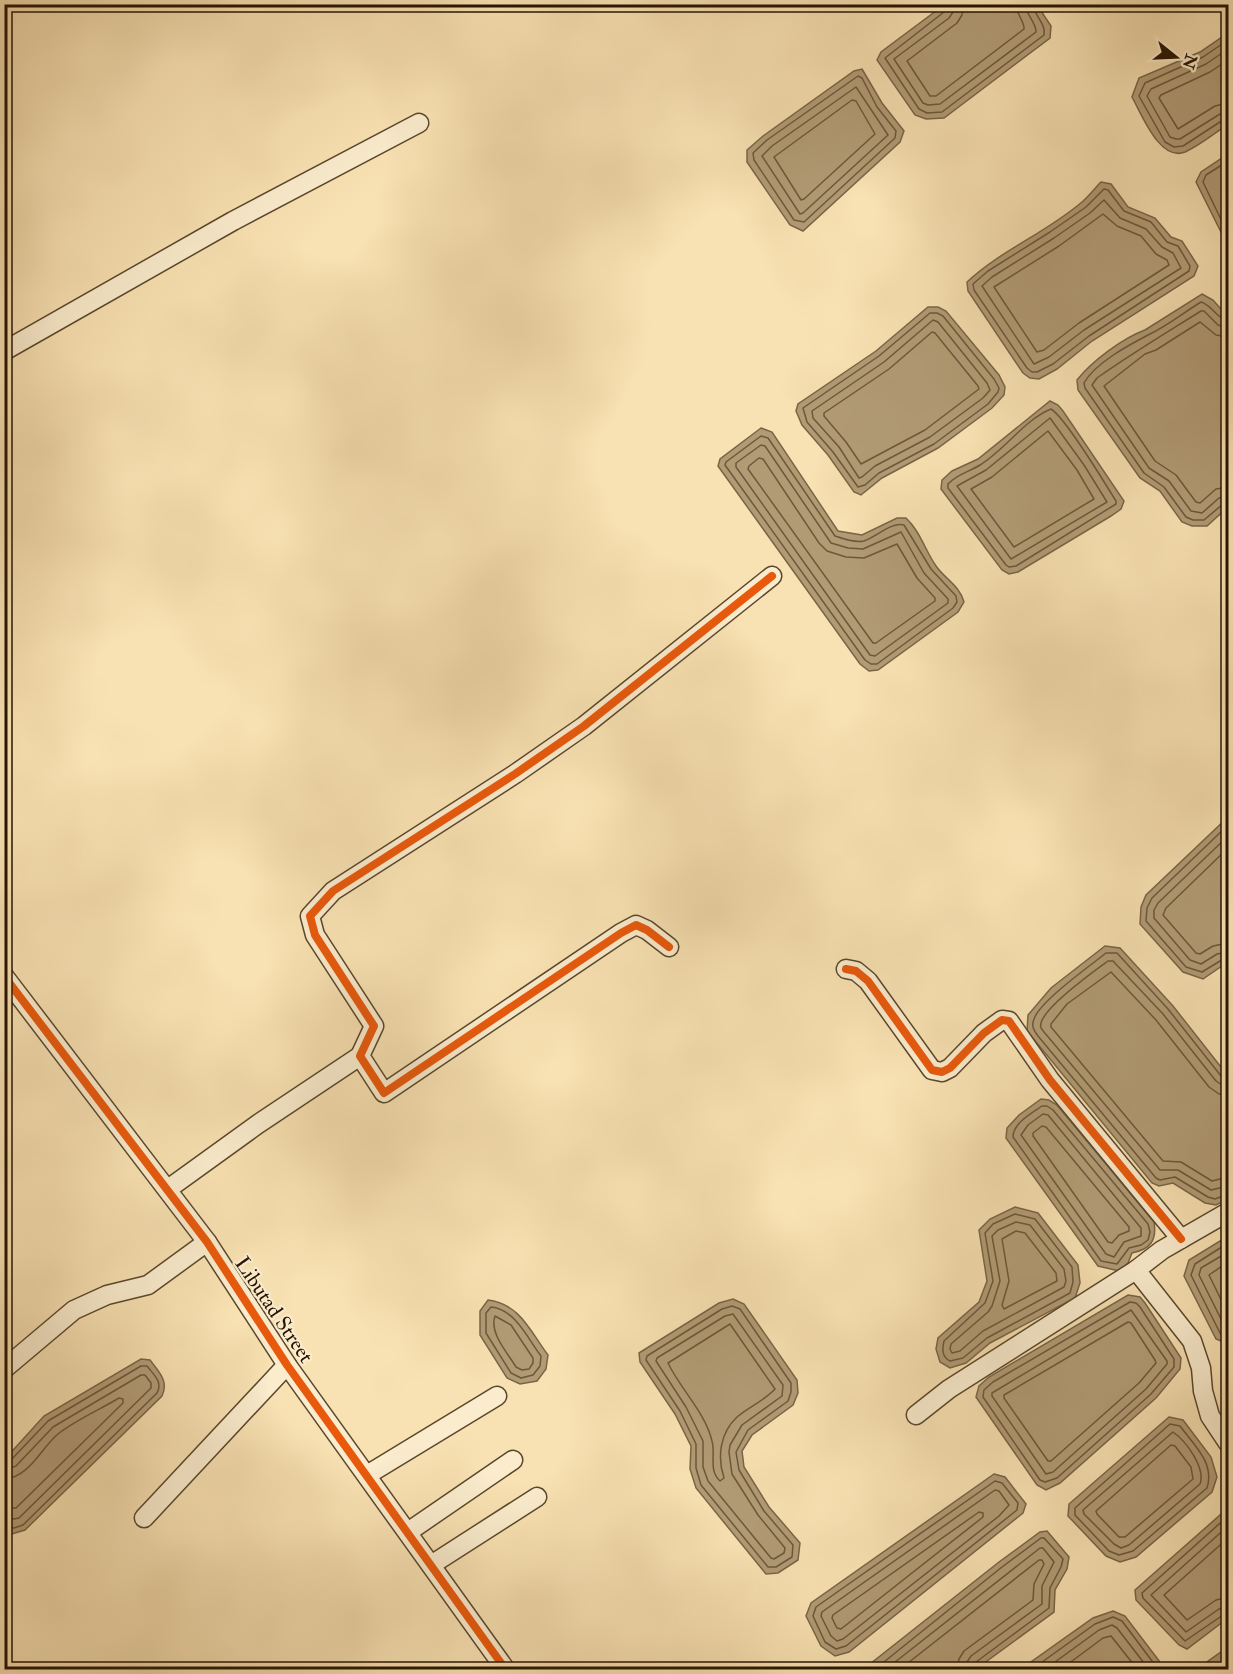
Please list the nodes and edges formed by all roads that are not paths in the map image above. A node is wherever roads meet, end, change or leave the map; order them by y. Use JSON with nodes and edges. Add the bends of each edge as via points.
{"nodes":[{"id":1,"x":419,"y":123,"type":"dead end"},
{"id":2,"x":4,"y":351,"type":"edge"},
{"id":3,"x":772,"y":576,"type":"dead end"},
{"id":4,"x":669,"y":947,"type":"dead end"},
{"id":5,"x":846,"y":969,"type":"dead end"},
{"id":6,"x":4,"y":976,"type":"edge"},
{"id":7,"x":360,"y":1056,"type":"junction"},
{"id":8,"x":168,"y":1189,"type":"junction"},
{"id":9,"x":1228,"y":1212,"type":"edge"},
{"id":10,"x":1181,"y":1239,"type":"junction"},
{"id":11,"x":207,"y":1242,"type":"junction"},
{"id":12,"x":1136,"y":1270,"type":"junction"},
{"id":13,"x":287,"y":1365,"type":"junction"},
{"id":14,"x":4,"y":1369,"type":"edge"},
{"id":15,"x":497,"y":1396,"type":"dead end"},
{"id":16,"x":916,"y":1415,"type":"dead end"},
{"id":17,"x":1228,"y":1443,"type":"edge"},
{"id":18,"x":513,"y":1460,"type":"dead end"},
{"id":19,"x":367,"y":1474,"type":"junction"},
{"id":20,"x":537,"y":1497,"type":"dead end"},
{"id":21,"x":144,"y":1518,"type":"dead end"},
{"id":22,"x":408,"y":1532,"type":"junction"},
{"id":23,"x":431,"y":1565,"type":"junction"},
{"id":24,"x":506,"y":1670,"type":"edge"}],
"edges":[{"from":1,"to":2,"type":"street","via":[[242,216]]},
{"from":3,"to":7,"type":"street","via":[[584,726],[333,891],[310,916],[315,935],[374,1026]]},
{"from":4,"to":7,"type":"street","via":[[636,926],[621,933],[384,1093]]},
{"from":5,"to":10,"type":"street","via":[[856,971],[868,981],[932,1070],[942,1072],[950,1068],[984,1033],[1002,1020],[1009,1021],[1050,1080]]},
{"from":6,"to":8,"type":"street","name":"Libutad Street"},
{"from":7,"to":8,"type":"street"},
{"from":8,"to":11,"type":"street","name":"Libutad Street"},
{"from":9,"to":10,"type":"street"},
{"from":10,"to":12,"type":"street"},
{"from":11,"to":13,"type":"street","name":"Libutad Street"},
{"from":11,"to":14,"type":"street","via":[[148,1285],[107,1295],[74,1310]]},
{"from":12,"to":16,"type":"street","via":[[949,1389]]},
{"from":12,"to":17,"type":"street","via":[[1192,1341],[1210,1416]]},
{"from":13,"to":19,"type":"street","name":"Libutad Street"},
{"from":13,"to":21,"type":"street"},
{"from":15,"to":19,"type":"street"},
{"from":18,"to":22,"type":"street"},
{"from":19,"to":22,"type":"street","name":"Libutad Street"},
{"from":20,"to":23,"type":"street"},
{"from":22,"to":23,"type":"street","name":"Libutad Street"},
{"from":23,"to":24,"type":"street","name":"Libutad Street"}]}
